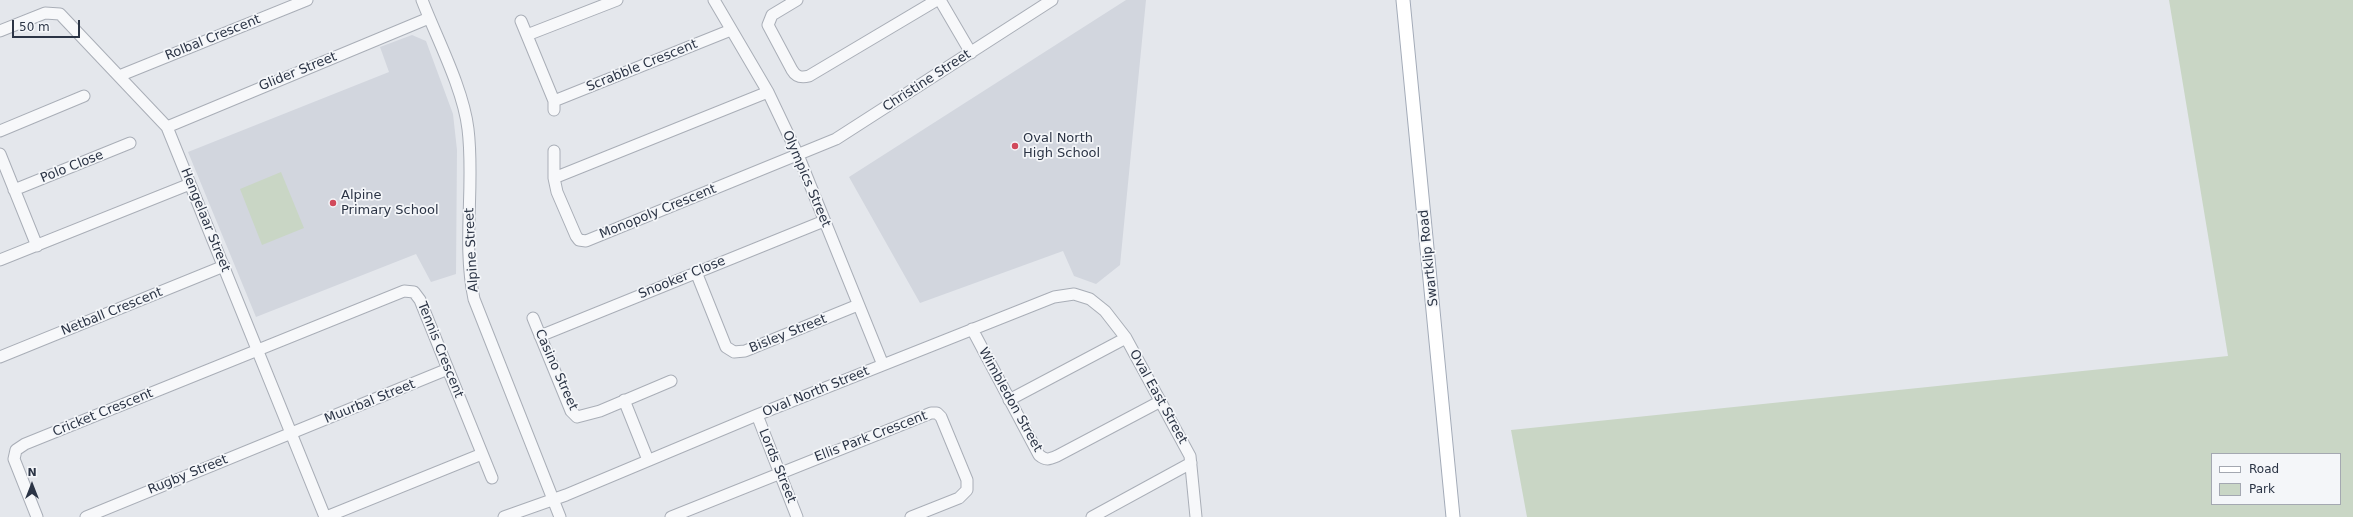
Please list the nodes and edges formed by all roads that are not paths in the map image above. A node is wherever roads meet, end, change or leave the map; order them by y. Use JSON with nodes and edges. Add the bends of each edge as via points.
{"nodes":[{"id":1,"x":307,"y":0,"type":"edge"},
{"id":2,"x":422,"y":0,"type":"edge"},
{"id":3,"x":616,"y":0,"type":"edge"},
{"id":4,"x":714,"y":0,"type":"edge"},
{"id":5,"x":797,"y":0,"type":"edge"},
{"id":6,"x":938,"y":0,"type":"edge"},
{"id":7,"x":1052,"y":0,"type":"edge"},
{"id":8,"x":1403,"y":0,"type":"edge"},
{"id":9,"x":429,"y":18,"type":"junction"},
{"id":10,"x":521,"y":21,"type":"dead end"},
{"id":11,"x":731,"y":30,"type":"junction"},
{"id":12,"x":0,"y":31,"type":"edge"},
{"id":13,"x":527,"y":35,"type":"junction"},
{"id":14,"x":971,"y":52,"type":"junction"},
{"id":15,"x":119,"y":76,"type":"junction"},
{"id":16,"x":768,"y":92,"type":"junction"},
{"id":17,"x":84,"y":96,"type":"dead end"},
{"id":18,"x":167,"y":127,"type":"junction"},
{"id":19,"x":0,"y":131,"type":"edge"},
{"id":20,"x":130,"y":143,"type":"dead end"},
{"id":21,"x":554,"y":151,"type":"dead end"},
{"id":22,"x":0,"y":154,"type":"edge"},
{"id":23,"x":798,"y":155,"type":"junction"},
{"id":24,"x":554,"y":178,"type":"junction"},
{"id":25,"x":190,"y":184,"type":"junction"},
{"id":26,"x":14,"y":190,"type":"junction"},
{"id":27,"x":824,"y":221,"type":"junction"},
{"id":28,"x":37,"y":246,"type":"junction"},
{"id":29,"x":0,"y":260,"type":"edge"},
{"id":30,"x":224,"y":266,"type":"junction"},
{"id":31,"x":696,"y":272,"type":"junction"},
{"id":32,"x":1082,"y":296,"type":"joint"},
{"id":33,"x":858,"y":305,"type":"junction"},
{"id":34,"x":533,"y":318,"type":"dead end"},
{"id":35,"x":972,"y":329,"type":"junction"},
{"id":36,"x":540,"y":336,"type":"junction"},
{"id":37,"x":1126,"y":338,"type":"junction"},
{"id":38,"x":257,"y":349,"type":"junction"},
{"id":39,"x":0,"y":357,"type":"edge"},
{"id":40,"x":883,"y":365,"type":"junction"},
{"id":41,"x":448,"y":369,"type":"junction"},
{"id":42,"x":671,"y":381,"type":"dead end"},
{"id":43,"x":624,"y":400,"type":"junction"},
{"id":44,"x":1010,"y":400,"type":"junction"},
{"id":45,"x":1161,"y":401,"type":"junction"},
{"id":46,"x":757,"y":415,"type":"junction"},
{"id":47,"x":291,"y":434,"type":"junction"},
{"id":48,"x":482,"y":454,"type":"junction"},
{"id":49,"x":648,"y":460,"type":"junction"},
{"id":50,"x":1192,"y":463,"type":"junction"},
{"id":51,"x":779,"y":472,"type":"junction"},
{"id":52,"x":492,"y":478,"type":"dead end"},
{"id":53,"x":552,"y":499,"type":"junction"},
{"id":54,"x":37,"y":517,"type":"edge"},
{"id":55,"x":86,"y":517,"type":"edge"},
{"id":56,"x":325,"y":517,"type":"edge"},
{"id":57,"x":504,"y":517,"type":"edge"},
{"id":58,"x":560,"y":517,"type":"edge"},
{"id":59,"x":671,"y":517,"type":"edge"},
{"id":60,"x":798,"y":517,"type":"edge"},
{"id":61,"x":911,"y":517,"type":"edge"},
{"id":62,"x":1092,"y":517,"type":"edge"},
{"id":63,"x":1196,"y":517,"type":"edge"},
{"id":64,"x":1454,"y":517,"type":"edge"}],
"edges":[{"from":1,"to":15,"type":"street","name":"Rolbal Crescent"},
{"from":2,"to":9,"type":"street","name":"Alpine Street"},
{"from":3,"to":13,"type":"street"},
{"from":4,"to":11,"type":"street","name":"Olympics Street"},
{"from":5,"to":6,"type":"street","via":[[772,16],[768,25],[795,75],[801,77],[809,76]]},
{"from":6,"to":14,"type":"street"},
{"from":7,"to":14,"type":"street","name":"Christine Street"},
{"from":8,"to":64,"type":"main road","name":"Swartklip Road"},
{"from":9,"to":18,"type":"street","name":"Glider Street"},
{"from":9,"to":53,"type":"street","name":"Alpine Street","via":[[462,102],[467,122],[470,157],[470,267],[474,299]]},
{"from":10,"to":13,"type":"street","name":"Scrabble Crescent"},
{"from":11,"to":13,"type":"street","name":"Scrabble Crescent","via":[[554,106]]},
{"from":11,"to":16,"type":"street","name":"Olympics Street"},
{"from":12,"to":15,"type":"street","name":"Hengelaar Street","via":[[45,13],[60,14]]},
{"from":14,"to":23,"type":"street","name":"Christine Street","via":[[836,139]]},
{"from":15,"to":18,"type":"street","name":"Hengelaar Street"},
{"from":16,"to":23,"type":"street","name":"Olympics Street"},
{"from":16,"to":24,"type":"street"},
{"from":17,"to":19,"type":"street"},
{"from":18,"to":25,"type":"street","name":"Hengelaar Street"},
{"from":20,"to":26,"type":"street","name":"Polo Close"},
{"from":21,"to":24,"type":"street","name":"Monopoly Crescent"},
{"from":22,"to":26,"type":"street"},
{"from":23,"to":24,"type":"street","name":"Monopoly Crescent","via":[[586,241],[579,240],[576,236],[557,192]]},
{"from":23,"to":27,"type":"street","name":"Olympics Street"},
{"from":25,"to":28,"type":"street"},
{"from":25,"to":30,"type":"street","name":"Hengelaar Street"},
{"from":26,"to":28,"type":"street"},
{"from":27,"to":31,"type":"street","name":"Snooker Close"},
{"from":27,"to":33,"type":"street","name":"Olympics Street"},
{"from":28,"to":29,"type":"street"},
{"from":30,"to":38,"type":"street","name":"Hengelaar Street"},
{"from":30,"to":39,"type":"street","name":"Netball Crescent"},
{"from":31,"to":33,"type":"street","name":"Bisley Street","via":[[726,347],[734,352],[745,351]]},
{"from":31,"to":36,"type":"street","name":"Snooker Close"},
{"from":32,"to":35,"type":"street","name":"Oval North Street","via":[[1059,295]]},
{"from":32,"to":37,"type":"street","name":"Oval East Street","via":[[1105,311]]},
{"from":33,"to":40,"type":"street","name":"Olympics Street"},
{"from":34,"to":36,"type":"street","name":"Casino Street"},
{"from":35,"to":40,"type":"street","name":"Oval North Street"},
{"from":35,"to":44,"type":"street","name":"Wimbledon Street"},
{"from":36,"to":43,"type":"street","name":"Casino Street","via":[[574,415],[586,416]]},
{"from":37,"to":44,"type":"street"},
{"from":37,"to":45,"type":"street","name":"Oval East Street"},
{"from":38,"to":41,"type":"street","name":"Tennis Crescent","via":[[404,291],[410,291],[420,300]]},
{"from":38,"to":47,"type":"street","name":"Hengelaar Street"},
{"from":38,"to":54,"type":"street","name":"Cricket Crescent","via":[[25,444],[16,450],[14,459]]},
{"from":40,"to":46,"type":"street","name":"Oval North Street"},
{"from":41,"to":47,"type":"street","name":"Muurbal Street"},
{"from":41,"to":48,"type":"street","name":"Tennis Crescent"},
{"from":42,"to":43,"type":"street","name":"Casino Street"},
{"from":43,"to":49,"type":"street"},
{"from":44,"to":45,"type":"street","name":"Wimbledon Street","via":[[1039,455],[1048,459]]},
{"from":45,"to":50,"type":"street","name":"Oval East Street"},
{"from":46,"to":49,"type":"street","name":"Oval North Street"},
{"from":46,"to":51,"type":"street","name":"Lords Street"},
{"from":47,"to":55,"type":"street","name":"Rugby Street"},
{"from":47,"to":56,"type":"street","name":"Hengelaar Street"},
{"from":48,"to":52,"type":"street","name":"Tennis Crescent"},
{"from":48,"to":56,"type":"street"},
{"from":49,"to":53,"type":"street","name":"Oval North Street"},
{"from":50,"to":62,"type":"street"},
{"from":50,"to":63,"type":"street","name":"Oval East Street"},
{"from":51,"to":59,"type":"street"},
{"from":51,"to":60,"type":"street","name":"Lords Street"},
{"from":51,"to":61,"type":"street","name":"Ellis Park Crescent","via":[[930,413],[937,413],[941,417],[967,480],[967,490],[959,498]]},
{"from":53,"to":57,"type":"street","name":"Oval North Street"},
{"from":53,"to":58,"type":"street","name":"Alpine Street"}]}
